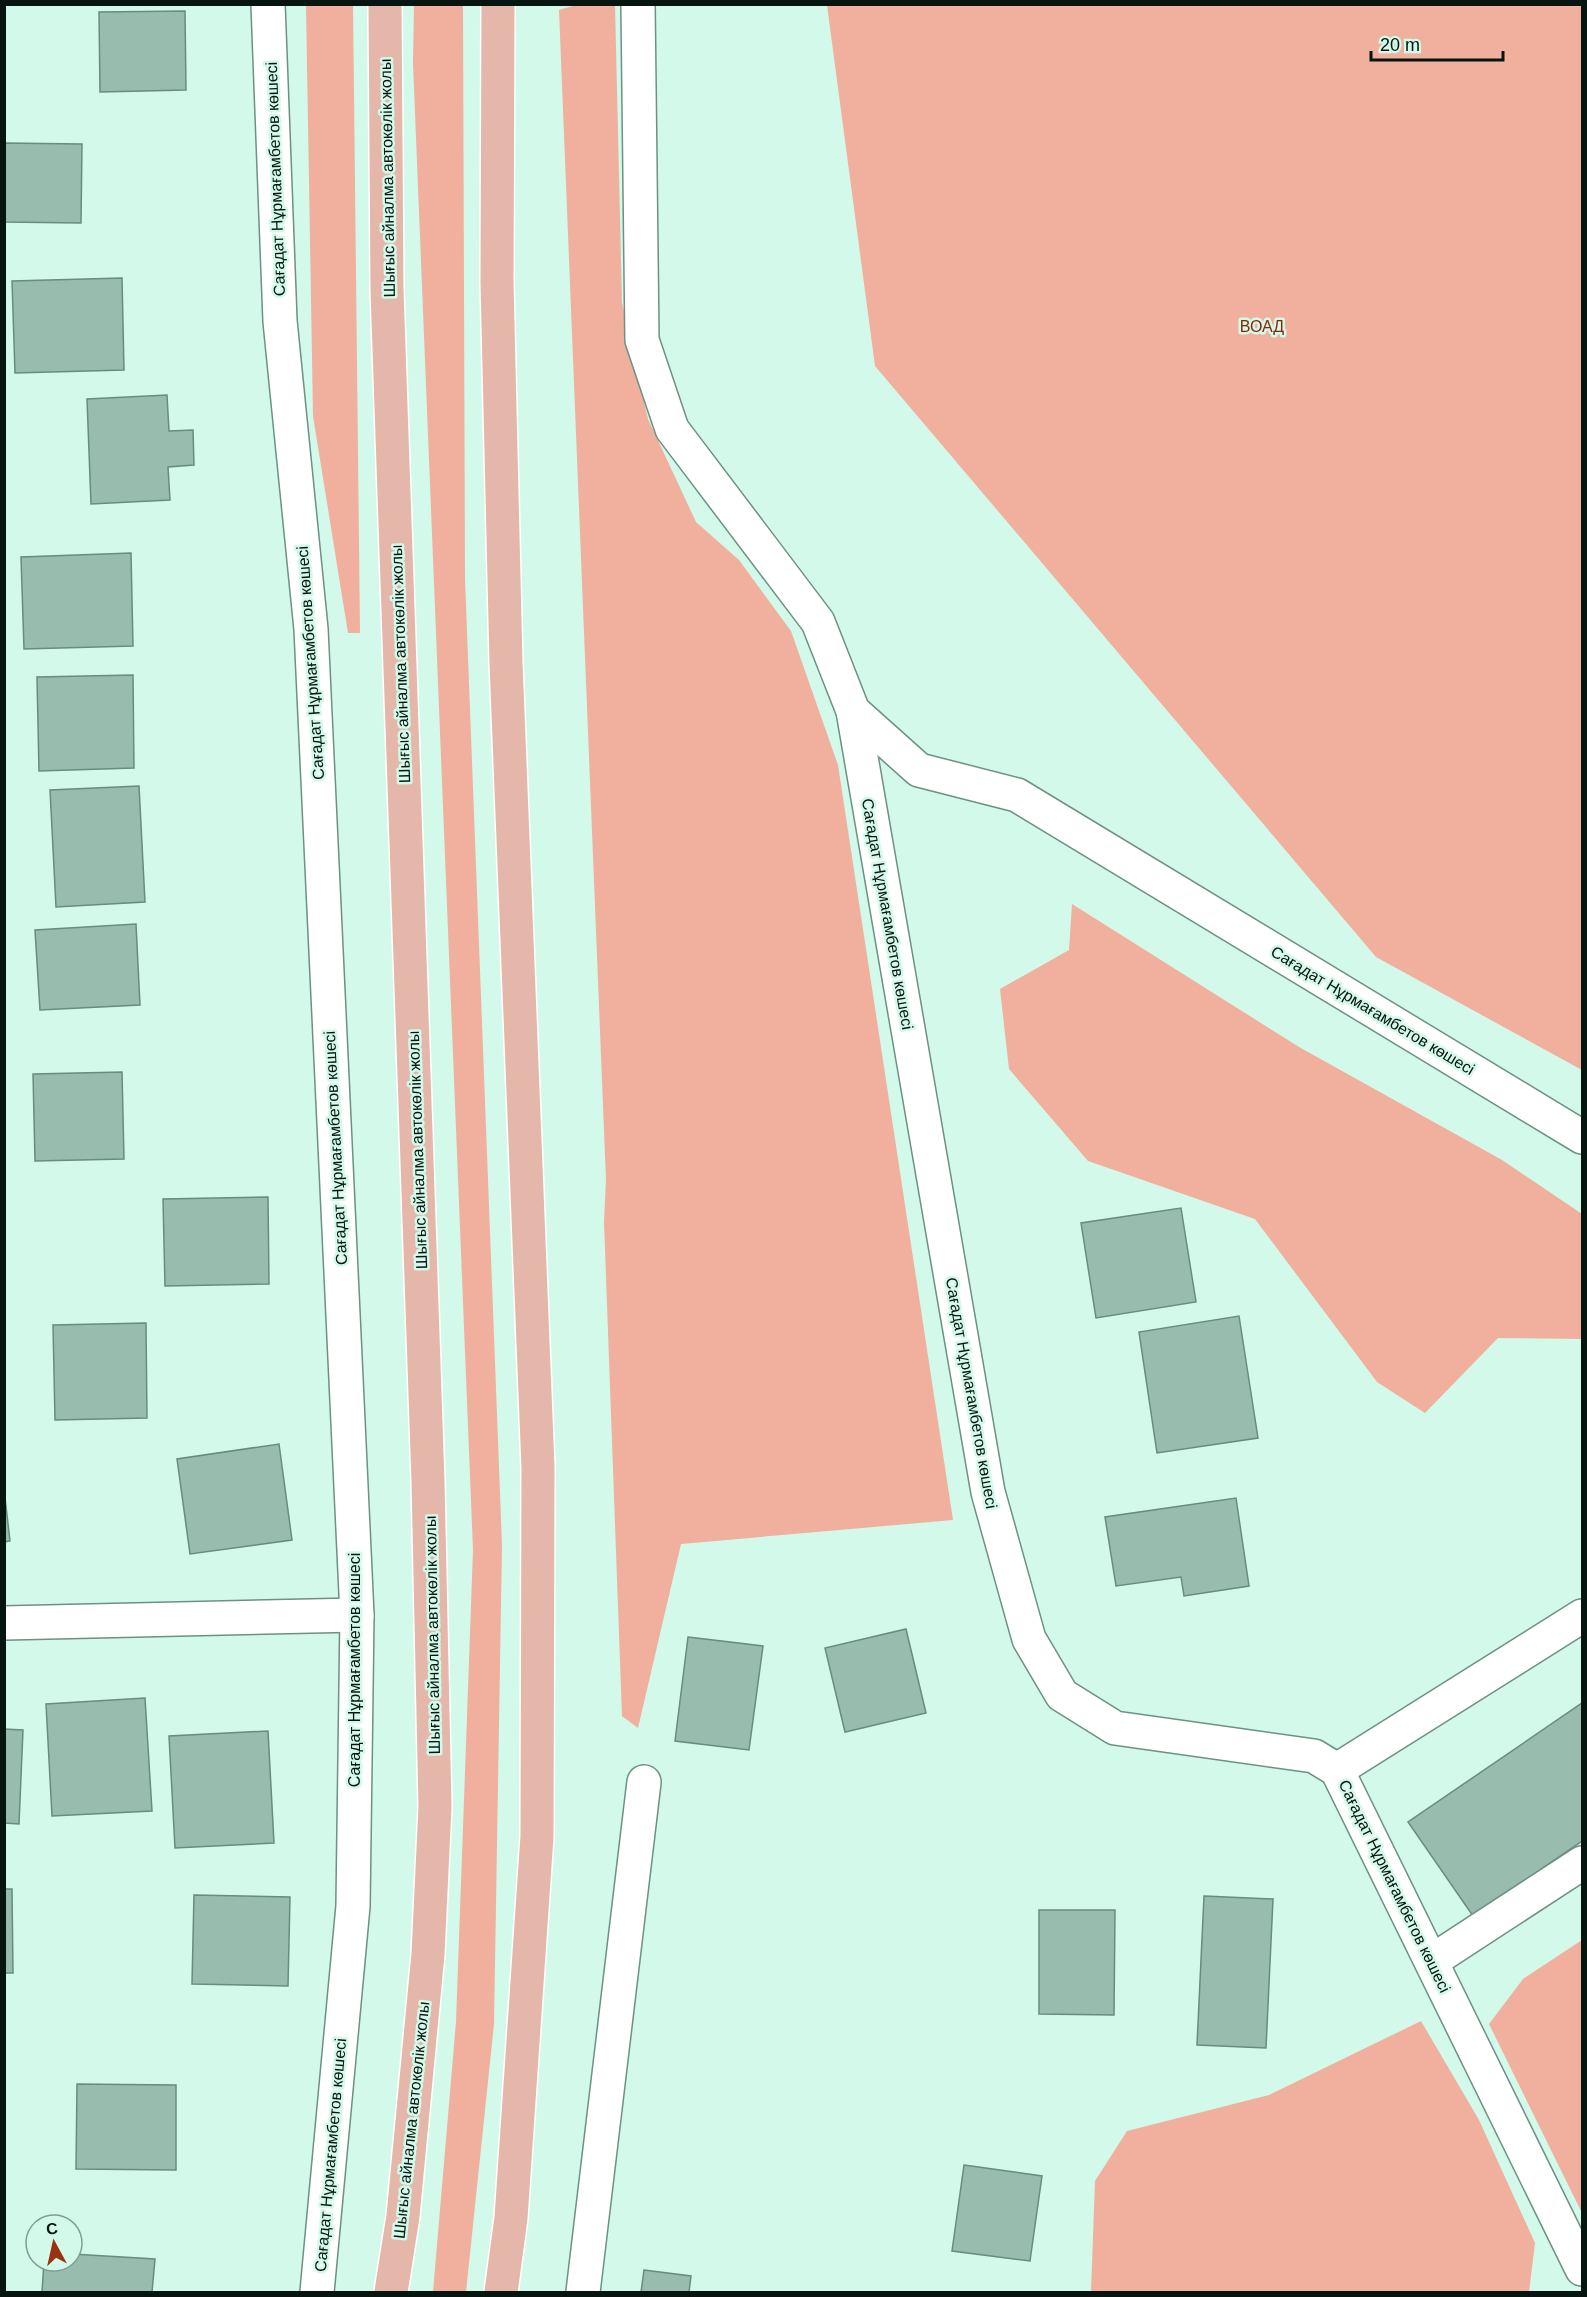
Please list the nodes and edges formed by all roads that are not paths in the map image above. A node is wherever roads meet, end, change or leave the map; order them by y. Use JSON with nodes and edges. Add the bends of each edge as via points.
{"nodes":[{"id":1,"x":268,"y":4,"type":"edge"},
{"id":2,"x":385,"y":4,"type":"edge"},
{"id":3,"x":498,"y":4,"type":"edge"},
{"id":4,"x":638,"y":4,"type":"edge"},
{"id":5,"x":853,"y":711,"type":"junction"},
{"id":6,"x":1582,"y":1137,"type":"edge"},
{"id":7,"x":357,"y":1615,"type":"junction"},
{"id":8,"x":1582,"y":1616,"type":"edge"},
{"id":9,"x":4,"y":1623,"type":"edge"},
{"id":10,"x":1337,"y":1770,"type":"junction"},
{"id":11,"x":645,"y":1782,"type":"dead end"},
{"id":12,"x":1582,"y":1863,"type":"edge"},
{"id":13,"x":1432,"y":1961,"type":"junction"},
{"id":14,"x":1582,"y":2268,"type":"edge"},
{"id":15,"x":317,"y":2292,"type":"edge"},
{"id":16,"x":391,"y":2292,"type":"edge"},
{"id":17,"x":501,"y":2292,"type":"edge"},
{"id":18,"x":583,"y":2292,"type":"edge"}],
"edges":[{"from":1,"to":7,"type":"street","name":"Сағадат Нұрмағамбетов көшесі","via":[[280,321],[311,629]]},
{"from":2,"to":16,"type":"main road","name":"Шығыс айналма автокөлік жолы","via":[[387,290],[428,1482],[435,1807],[428,1954],[403,2216]]},
{"from":3,"to":17,"type":"main road","via":[[497,282],[506,663],[538,1468],[537,1836],[511,2218]]},
{"from":4,"to":5,"type":"street","name":"Сағадат Нұрмағамбетов көшесі","via":[[642,340],[672,429],[818,622]]},
{"from":5,"to":6,"type":"street","name":"Сағадат Нұрмағамбетов көшесі","via":[[919,770],[1017,795]]},
{"from":5,"to":10,"type":"street","name":"Сағадат Нұрмағамбетов көшесі","via":[[988,1492],[1029,1639],[1062,1695],[1115,1728],[1314,1756]]},
{"from":7,"to":9,"type":"street"},
{"from":7,"to":15,"type":"street","name":"Сағадат Нұрмағамбетов көшесі","via":[[353,1906]]},
{"from":8,"to":10,"type":"street"},
{"from":10,"to":13,"type":"street","name":"Сағадат Нұрмағамбетов көшесі"},
{"from":11,"to":18,"type":"street"},
{"from":12,"to":13,"type":"street"},
{"from":13,"to":14,"type":"street","name":"Сағадат Нұрмағамбетов көшесі"}]}
